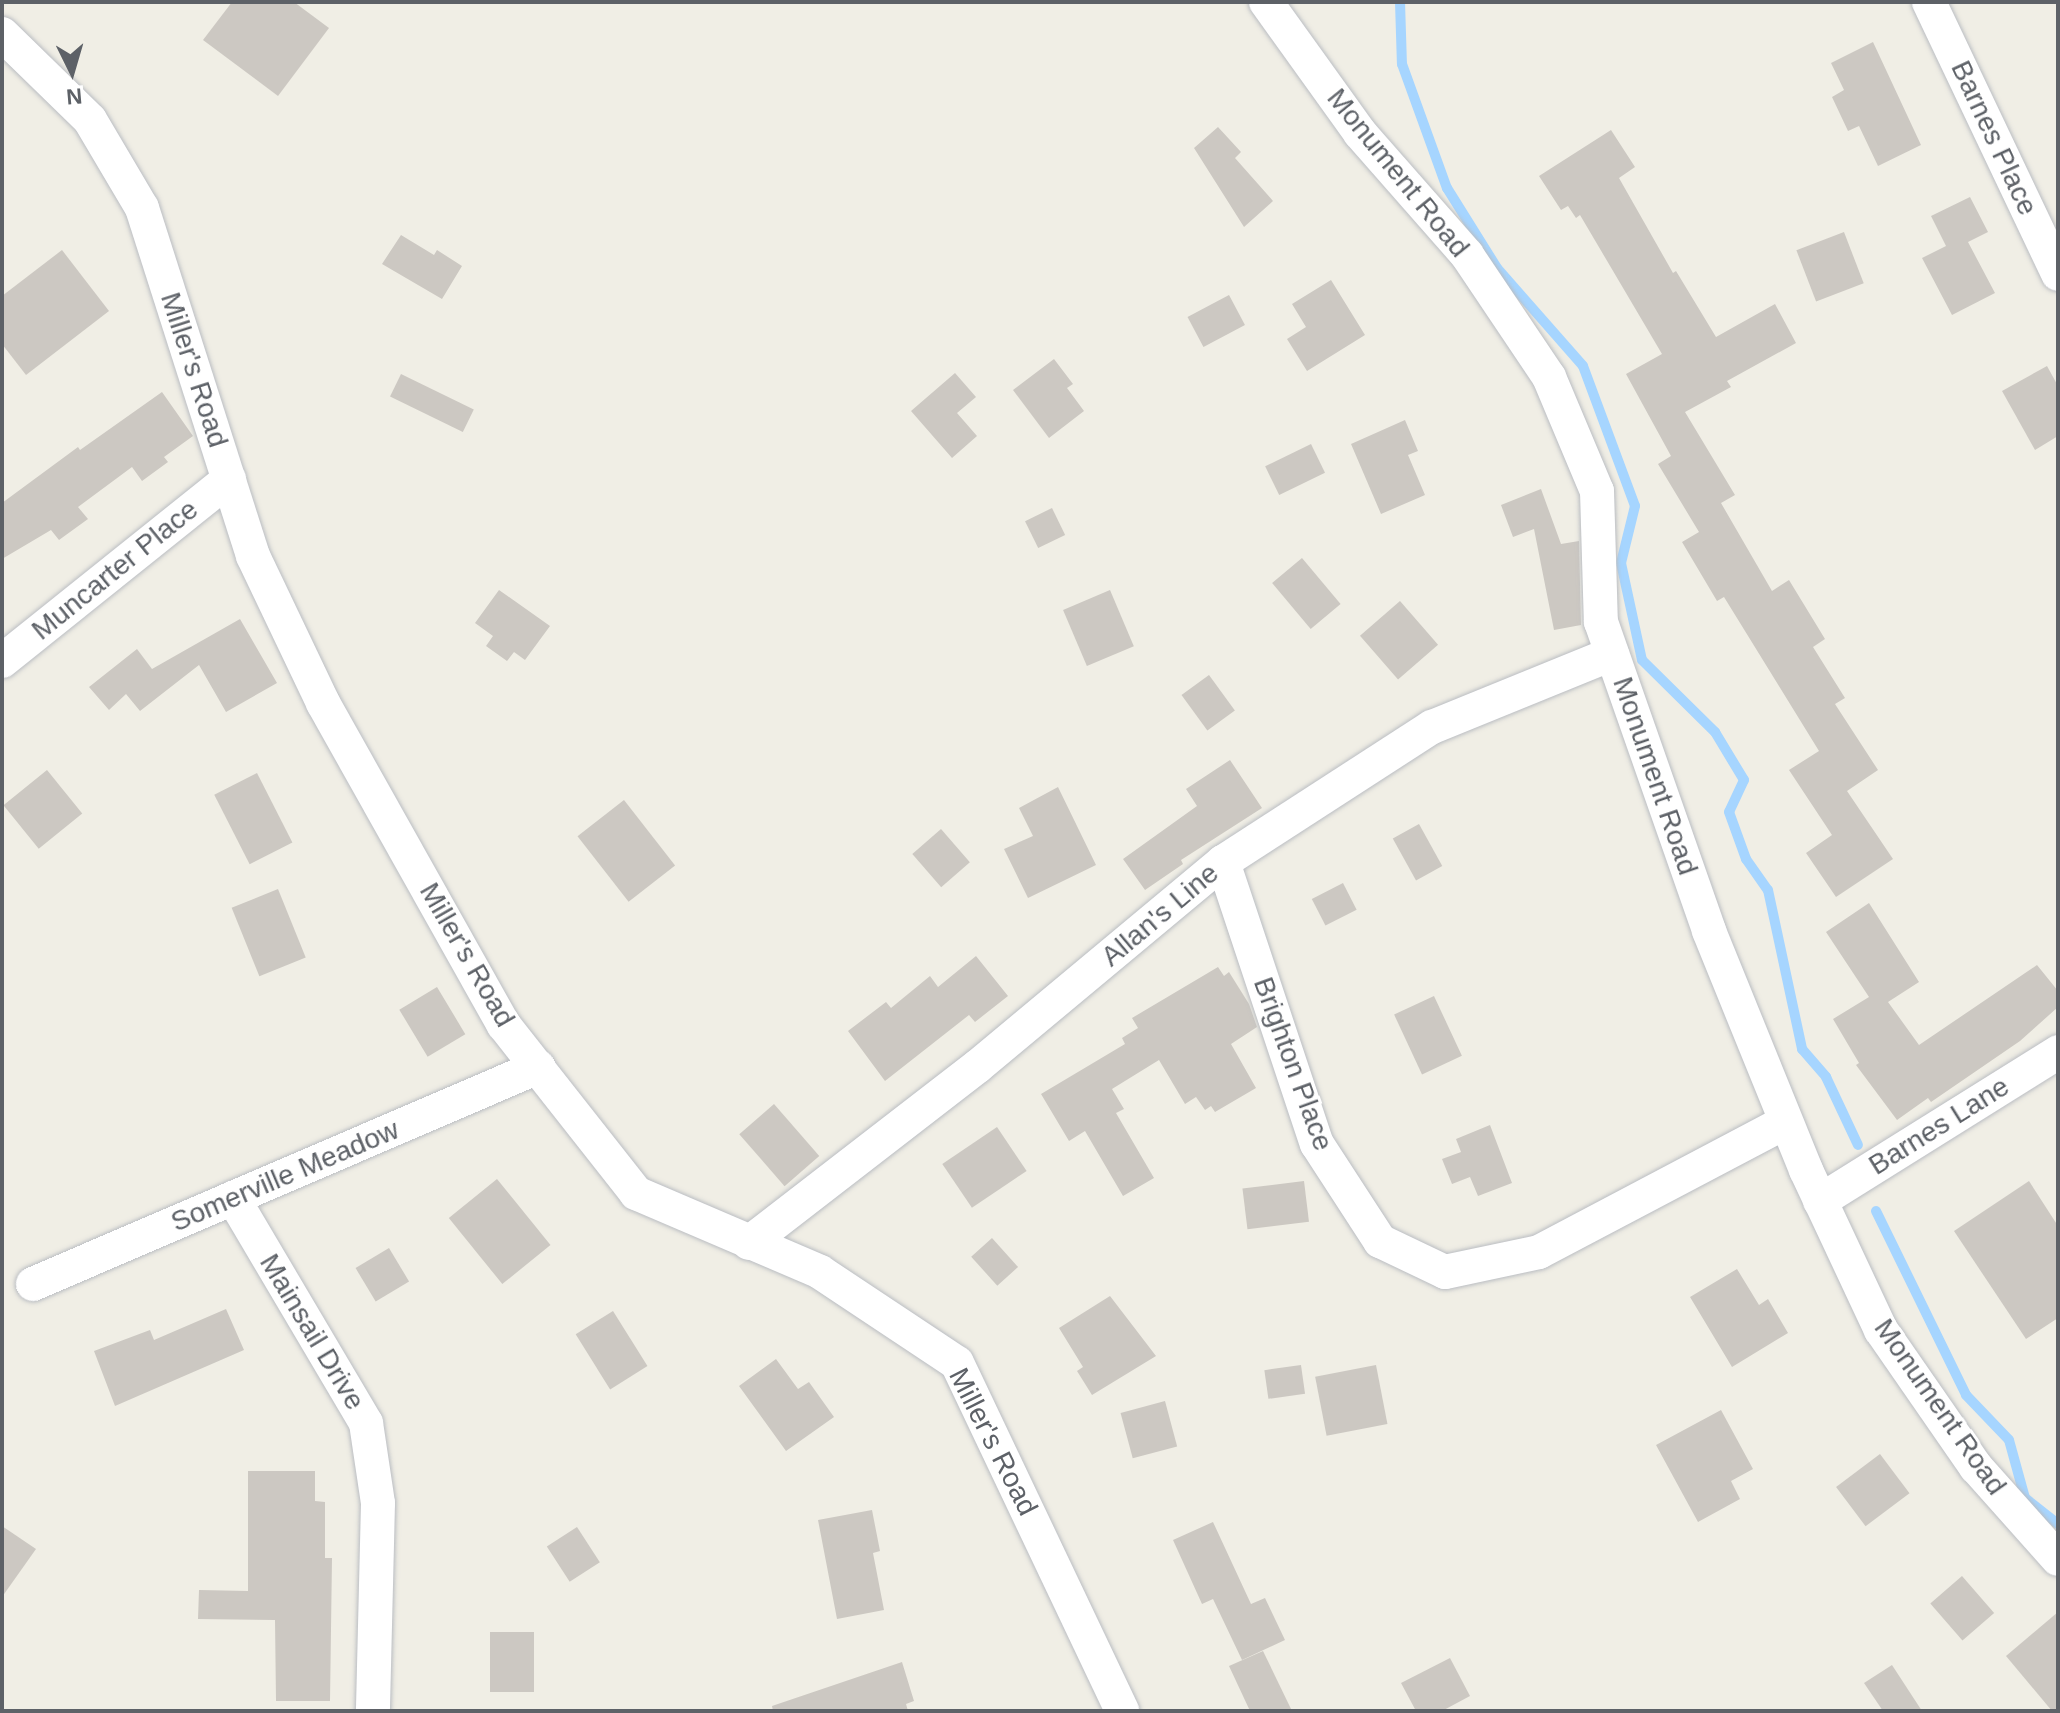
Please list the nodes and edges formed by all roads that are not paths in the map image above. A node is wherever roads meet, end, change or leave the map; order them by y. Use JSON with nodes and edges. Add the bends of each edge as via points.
{"nodes":[{"id":1,"x":1266,"y":2,"type":"edge"},
{"id":2,"x":1929,"y":2,"type":"edge"},
{"id":3,"x":2,"y":34,"type":"edge"},
{"id":4,"x":2058,"y":274,"type":"edge"},
{"id":5,"x":229,"y":479,"type":"junction"},
{"id":6,"x":1612,"y":654,"type":"junction"},
{"id":7,"x":2,"y":661,"type":"edge"},
{"id":8,"x":1223,"y":862,"type":"junction"},
{"id":9,"x":2058,"y":1052,"type":"edge"},
{"id":10,"x":538,"y":1067,"type":"junction"},
{"id":11,"x":1786,"y":1122,"type":"junction"},
{"id":12,"x":233,"y":1198,"type":"junction"},
{"id":13,"x":1820,"y":1201,"type":"junction"},
{"id":14,"x":749,"y":1243,"type":"junction"},
{"id":15,"x":33,"y":1284,"type":"dead end"},
{"id":16,"x":2058,"y":1559,"type":"edge"},
{"id":17,"x":373,"y":1711,"type":"edge"},
{"id":18,"x":1122,"y":1711,"type":"edge"}],
"edges":[{"from":1,"to":6,"type":"street","name":"Monument Road","via":[[1360,133],[1467,255],[1549,377],[1597,491],[1601,622]]},
{"from":2,"to":4,"type":"street","name":"Barnes Place"},
{"from":3,"to":5,"type":"street","name":"Miller's Road","via":[[90,120],[142,208]]},
{"from":5,"to":7,"type":"street","name":"Muncarter Place"},
{"from":5,"to":10,"type":"street","name":"Miller's Road","via":[[253,556],[323,703],[504,1025]]},
{"from":6,"to":8,"type":"street","name":"Allan's Line","via":[[1432,727]]},
{"from":6,"to":11,"type":"street","name":"Monument Road","via":[[1709,931]]},
{"from":8,"to":11,"type":"street","name":"Brighton Place","via":[[1317,1144],[1380,1241],[1445,1272],[1539,1252]]},
{"from":8,"to":14,"type":"street","name":"Allan's Line","via":[[978,1066]]},
{"from":9,"to":13,"type":"street","name":"Barnes Lane"},
{"from":10,"to":12,"type":"street","name":"Somerville Meadow"},
{"from":10,"to":14,"type":"street","name":"Miller's Road","via":[[636,1193]]},
{"from":11,"to":13,"type":"street","name":"Monument Road"},
{"from":12,"to":15,"type":"street","name":"Somerville Meadow"},
{"from":12,"to":17,"type":"street","name":"Mainsail Drive","via":[[366,1423],[378,1503]]},
{"from":13,"to":16,"type":"street","name":"Monument Road","via":[[1881,1330],[1976,1467]]},
{"from":14,"to":18,"type":"street","name":"Miller's Road","via":[[820,1272],[957,1363]]}]}
